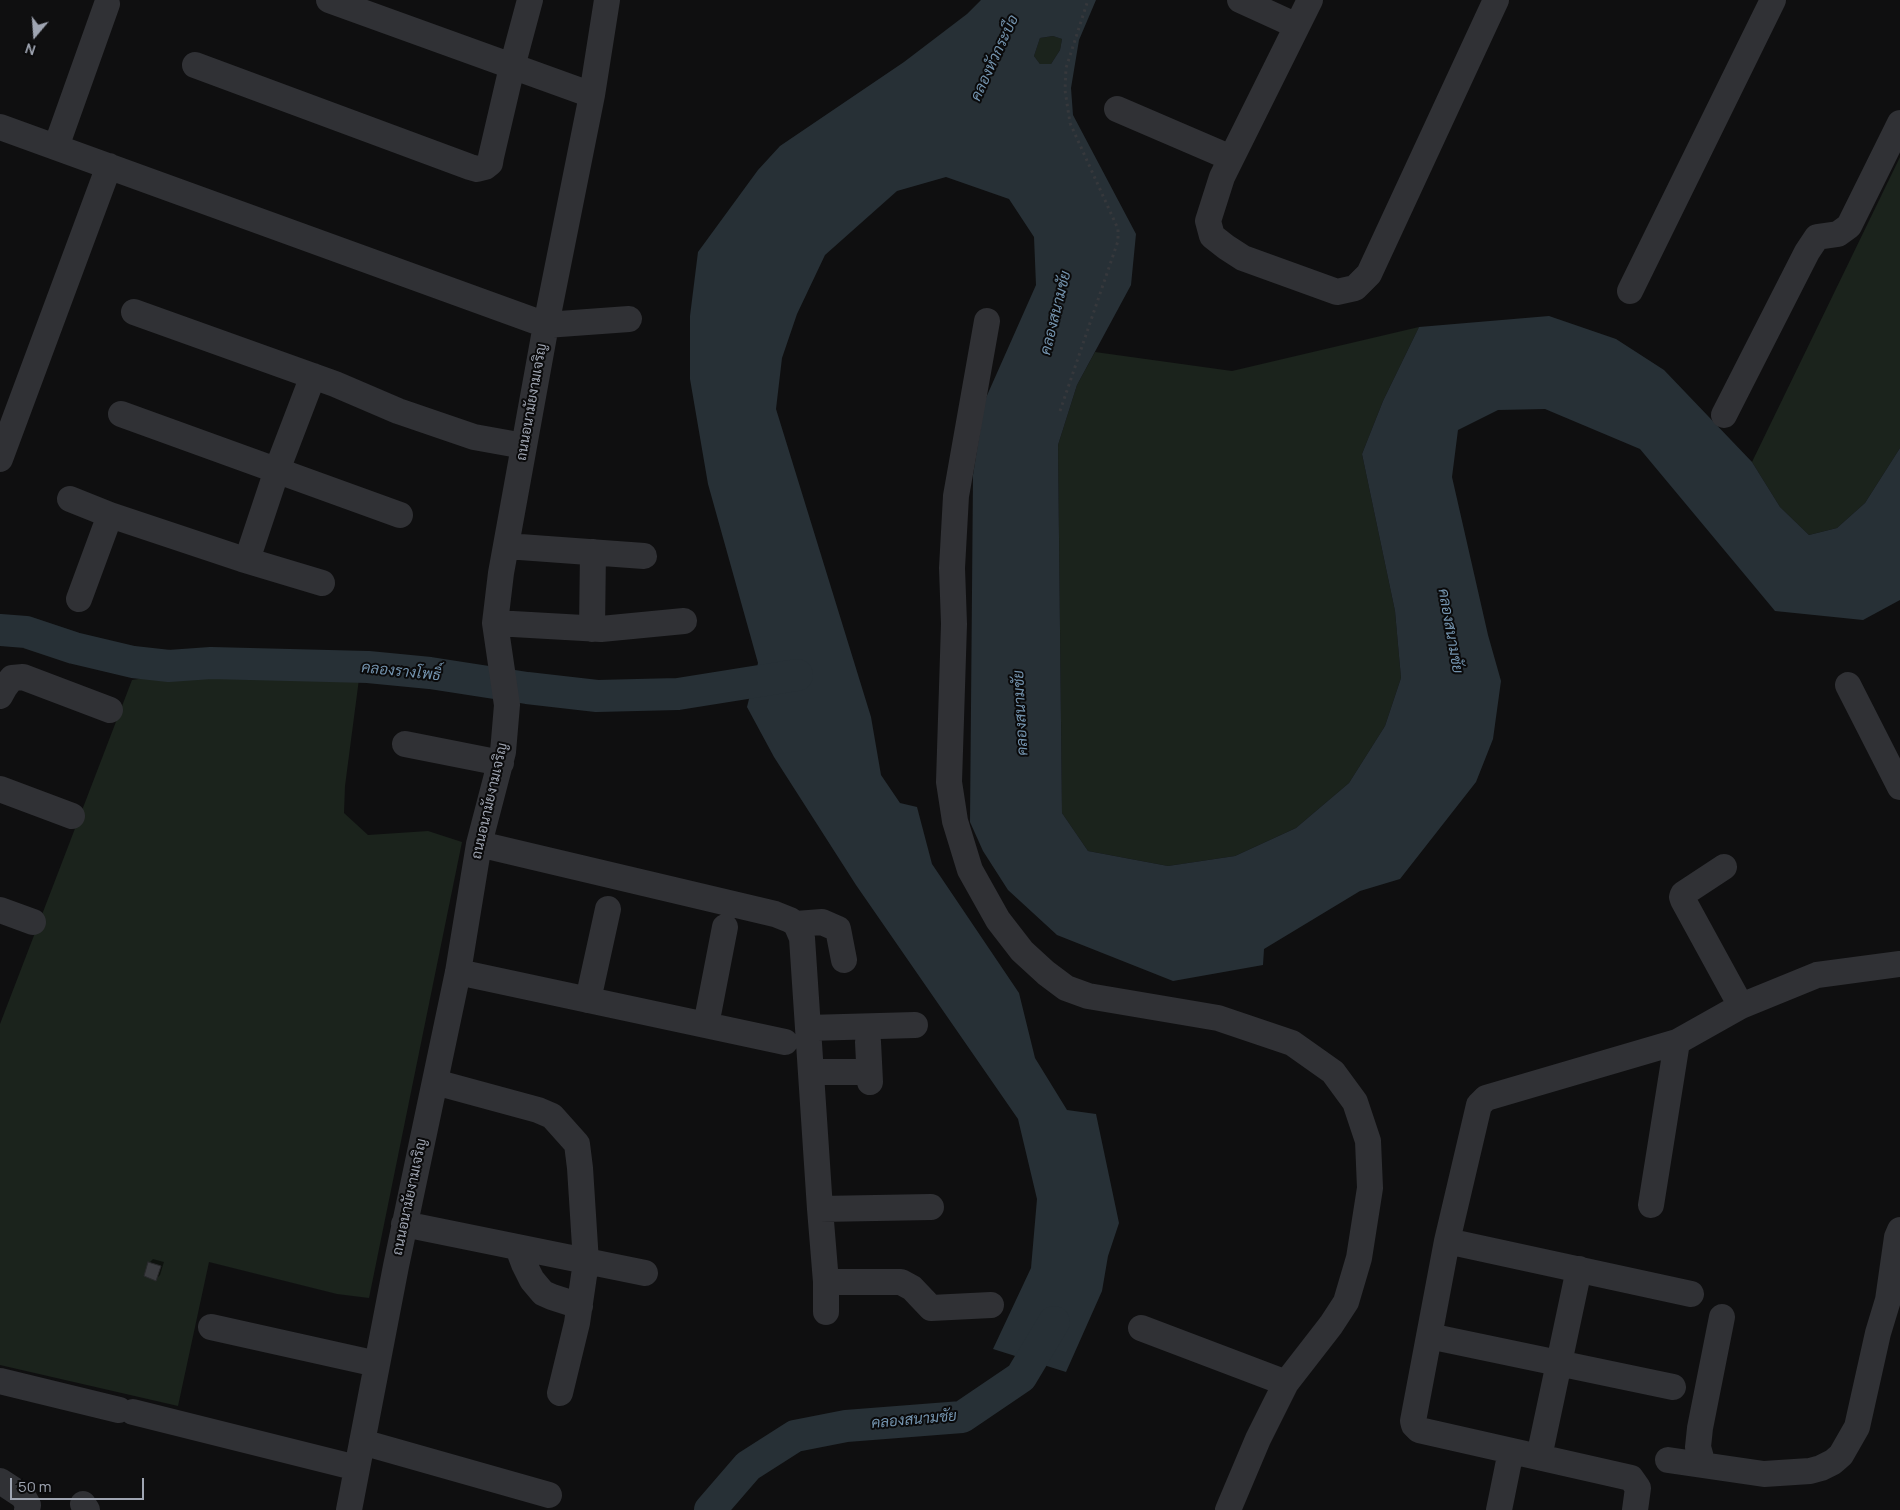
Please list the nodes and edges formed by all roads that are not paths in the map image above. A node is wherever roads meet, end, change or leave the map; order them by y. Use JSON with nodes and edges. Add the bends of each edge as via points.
{"nodes":[{"id":1,"x":329,"y":0,"type":"edge"},
{"id":2,"x":530,"y":0,"type":"edge"},
{"id":3,"x":607,"y":0,"type":"edge"},
{"id":4,"x":1240,"y":0,"type":"edge"},
{"id":5,"x":1310,"y":0,"type":"edge"},
{"id":6,"x":1496,"y":0,"type":"edge"},
{"id":7,"x":1773,"y":0,"type":"edge"},
{"id":8,"x":107,"y":4,"type":"dead end"},
{"id":9,"x":1297,"y":26,"type":"junction"},
{"id":10,"x":195,"y":65,"type":"dead end"},
{"id":11,"x":512,"y":67,"type":"junction"},
{"id":12,"x":592,"y":95,"type":"junction"},
{"id":13,"x":1117,"y":108,"type":"dead end"},
{"id":14,"x":1900,"y":123,"type":"edge"},
{"id":15,"x":0,"y":127,"type":"edge"},
{"id":16,"x":56,"y":147,"type":"junction"},
{"id":17,"x":1231,"y":158,"type":"junction"},
{"id":18,"x":109,"y":166,"type":"junction"},
{"id":19,"x":1630,"y":291,"type":"dead end"},
{"id":20,"x":134,"y":312,"type":"dead end"},
{"id":21,"x":629,"y":319,"type":"dead end"},
{"id":22,"x":988,"y":322,"type":"dead end"},
{"id":23,"x":546,"y":325,"type":"junction"},
{"id":24,"x":313,"y":376,"type":"junction"},
{"id":25,"x":122,"y":414,"type":"dead end"},
{"id":26,"x":1724,"y":415,"type":"dead end"},
{"id":27,"x":524,"y":446,"type":"junction"},
{"id":28,"x":0,"y":459,"type":"edge"},
{"id":29,"x":277,"y":470,"type":"junction"},
{"id":30,"x":70,"y":499,"type":"dead end"},
{"id":31,"x":110,"y":514,"type":"junction"},
{"id":32,"x":400,"y":515,"type":"dead end"},
{"id":33,"x":506,"y":546,"type":"junction"},
{"id":34,"x":593,"y":552,"type":"junction"},
{"id":35,"x":644,"y":556,"type":"dead end"},
{"id":36,"x":247,"y":560,"type":"junction"},
{"id":37,"x":322,"y":583,"type":"dead end"},
{"id":38,"x":79,"y":599,"type":"dead end"},
{"id":39,"x":684,"y":621,"type":"dead end"},
{"id":40,"x":495,"y":623,"type":"junction"},
{"id":41,"x":592,"y":629,"type":"junction"},
{"id":42,"x":1848,"y":685,"type":"dead end"},
{"id":43,"x":0,"y":696,"type":"edge"},
{"id":44,"x":110,"y":710,"type":"dead end"},
{"id":45,"x":404,"y":744,"type":"dead end"},
{"id":46,"x":501,"y":763,"type":"junction"},
{"id":47,"x":1900,"y":787,"type":"edge"},
{"id":48,"x":0,"y":789,"type":"edge"},
{"id":49,"x":72,"y":816,"type":"dead end"},
{"id":50,"x":479,"y":844,"type":"junction"},
{"id":51,"x":1724,"y":867,"type":"dead end"},
{"id":52,"x":608,"y":909,"type":"dead end"},
{"id":53,"x":0,"y":910,"type":"edge"},
{"id":54,"x":33,"y":922,"type":"dead end"},
{"id":55,"x":796,"y":924,"type":"junction"},
{"id":56,"x":725,"y":927,"type":"dead end"},
{"id":57,"x":844,"y":960,"type":"dead end"},
{"id":58,"x":1900,"y":964,"type":"edge"},
{"id":59,"x":458,"y":972,"type":"junction"},
{"id":60,"x":588,"y":1000,"type":"junction"},
{"id":61,"x":1741,"y":1006,"type":"junction"},
{"id":62,"x":706,"y":1025,"type":"junction"},
{"id":63,"x":915,"y":1025,"type":"dead end"},
{"id":64,"x":808,"y":1028,"type":"junction"},
{"id":65,"x":785,"y":1042,"type":"dead end"},
{"id":66,"x":868,"y":1042,"type":"dead end"},
{"id":67,"x":1677,"y":1042,"type":"junction"},
{"id":68,"x":811,"y":1072,"type":"junction"},
{"id":69,"x":435,"y":1082,"type":"junction"},
{"id":70,"x":1652,"y":1204,"type":"dead end"},
{"id":71,"x":931,"y":1207,"type":"dead end"},
{"id":72,"x":820,"y":1209,"type":"junction"},
{"id":73,"x":404,"y":1224,"type":"junction"},
{"id":74,"x":1900,"y":1230,"type":"edge"},
{"id":75,"x":1447,"y":1241,"type":"junction"},
{"id":76,"x":518,"y":1248,"type":"junction"},
{"id":77,"x":586,"y":1262,"type":"junction"},
{"id":78,"x":1579,"y":1269,"type":"junction"},
{"id":79,"x":645,"y":1273,"type":"dead end"},
{"id":80,"x":826,"y":1282,"type":"junction"},
{"id":81,"x":1691,"y":1294,"type":"dead end"},
{"id":82,"x":991,"y":1305,"type":"dead end"},
{"id":83,"x":580,"y":1306,"type":"junction"},
{"id":84,"x":826,"y":1312,"type":"dead end"},
{"id":85,"x":1722,"y":1317,"type":"dead end"},
{"id":86,"x":211,"y":1326,"type":"dead end"},
{"id":87,"x":1141,"y":1328,"type":"dead end"},
{"id":88,"x":1429,"y":1336,"type":"junction"},
{"id":89,"x":1559,"y":1363,"type":"junction"},
{"id":90,"x":377,"y":1364,"type":"junction"},
{"id":91,"x":0,"y":1381,"type":"edge"},
{"id":92,"x":1286,"y":1383,"type":"junction"},
{"id":93,"x":1673,"y":1387,"type":"dead end"},
{"id":94,"x":560,"y":1393,"type":"dead end"},
{"id":95,"x":362,"y":1442,"type":"junction"},
{"id":96,"x":1511,"y":1451,"type":"junction"},
{"id":97,"x":1539,"y":1457,"type":"junction"},
{"id":98,"x":1668,"y":1460,"type":"dead end"},
{"id":99,"x":1702,"y":1465,"type":"junction"},
{"id":100,"x":357,"y":1468,"type":"junction"},
{"id":101,"x":0,"y":1481,"type":"edge"},
{"id":102,"x":549,"y":1495,"type":"dead end"},
{"id":103,"x":27,"y":1510,"type":"edge"},
{"id":104,"x":349,"y":1510,"type":"edge"},
{"id":105,"x":1228,"y":1510,"type":"edge"},
{"id":106,"x":1499,"y":1510,"type":"edge"},
{"id":107,"x":1635,"y":1510,"type":"edge"}],
"edges":[{"from":1,"to":11,"type":"street"},
{"from":2,"to":11,"type":"street"},
{"from":3,"to":12,"type":"street","name":"ถนนอนามัยงามเจริญ"},
{"from":4,"to":9,"type":"street"},
{"from":5,"to":9,"type":"street"},
{"from":6,"to":17,"type":"street","via":[[1369,274],[1354,288],[1337,292],[1252,261],[1212,236],[1208,221]]},
{"from":7,"to":19,"type":"street"},
{"from":8,"to":16,"type":"street"},
{"from":9,"to":17,"type":"street"},
{"from":10,"to":11,"type":"street","via":[[477,169],[490,164]]},
{"from":11,"to":12,"type":"street"},
{"from":12,"to":23,"type":"street","name":"ถนนอนามัยงามเจริญ"},
{"from":13,"to":17,"type":"street"},
{"from":14,"to":26,"type":"street","via":[[1849,226],[1838,234],[1817,237],[1807,252]]},
{"from":15,"to":16,"type":"street"},
{"from":16,"to":18,"type":"street"},
{"from":18,"to":23,"type":"street"},
{"from":18,"to":28,"type":"street"},
{"from":20,"to":24,"type":"street"},
{"from":21,"to":23,"type":"street"},
{"from":22,"to":92,"type":"street","via":[[966,430],[954,513],[949,782],[955,821],[970,870],[998,920],[1022,951],[1066,988],[1088,996],[1218,1018],[1292,1043],[1333,1072],[1355,1102],[1368,1141],[1370,1188],[1359,1258],[1346,1302]]},
{"from":23,"to":27,"type":"street","name":"ถนนอนามัยงามเจริญ"},
{"from":24,"to":27,"type":"street","via":[[398,411],[474,437]]},
{"from":24,"to":29,"type":"street"},
{"from":25,"to":29,"type":"street"},
{"from":27,"to":33,"type":"street","name":"ถนนอนามัยงามเจริญ"},
{"from":29,"to":32,"type":"street"},
{"from":29,"to":36,"type":"street"},
{"from":30,"to":31,"type":"street"},
{"from":31,"to":36,"type":"street"},
{"from":31,"to":38,"type":"street"},
{"from":33,"to":34,"type":"street"},
{"from":33,"to":40,"type":"street","name":"ถนนอนามัยงามเจริญ"},
{"from":34,"to":35,"type":"street"},
{"from":34,"to":41,"type":"street"},
{"from":36,"to":37,"type":"street"},
{"from":39,"to":41,"type":"street"},
{"from":40,"to":41,"type":"street"},
{"from":40,"to":46,"type":"street","name":"ถนนอนามัยงามเจริญ","via":[[507,705]]},
{"from":42,"to":47,"type":"street"},
{"from":43,"to":44,"type":"street","via":[[12,678],[23,676]]},
{"from":45,"to":46,"type":"street"},
{"from":46,"to":50,"type":"street","name":"ถนนอนามัยงามเจริญ"},
{"from":48,"to":49,"type":"street"},
{"from":50,"to":55,"type":"street","via":[[775,914]]},
{"from":50,"to":59,"type":"street","name":"ถนนอนามัยงามเจริญ"},
{"from":51,"to":61,"type":"street","via":[[1682,896]]},
{"from":52,"to":60,"type":"street"},
{"from":53,"to":54,"type":"street"},
{"from":55,"to":57,"type":"street","via":[[822,922],[838,929]]},
{"from":55,"to":64,"type":"street","via":[[802,938]]},
{"from":56,"to":62,"type":"street"},
{"from":58,"to":61,"type":"street","via":[[1817,975]]},
{"from":59,"to":60,"type":"street"},
{"from":59,"to":69,"type":"street","name":"ถนนอนามัยงามเจริญ"},
{"from":60,"to":62,"type":"street"},
{"from":61,"to":67,"type":"street"},
{"from":62,"to":65,"type":"street"},
{"from":63,"to":64,"type":"street"},
{"from":64,"to":68,"type":"street"},
{"from":66,"to":68,"type":"street","via":[[869,1077]]},
{"from":67,"to":70,"type":"street"},
{"from":67,"to":75,"type":"street","via":[[1483,1100],[1479,1105]]},
{"from":68,"to":72,"type":"street"},
{"from":69,"to":73,"type":"street","name":"ถนนอนามัยงามเจริญ"},
{"from":69,"to":77,"type":"street","via":[[538,1110],[552,1116],[562,1126],[577,1144]]},
{"from":71,"to":72,"type":"street"},
{"from":72,"to":80,"type":"street"},
{"from":73,"to":76,"type":"street"},
{"from":73,"to":90,"type":"street","name":"ถนนอนามัยงามเจริญ"},
{"from":74,"to":99,"type":"street","via":[[1888,1300],[1857,1428],[1841,1455],[1810,1471],[1764,1474]]},
{"from":75,"to":78,"type":"street"},
{"from":75,"to":88,"type":"street"},
{"from":76,"to":77,"type":"street"},
{"from":76,"to":83,"type":"street","via":[[532,1280],[543,1293]]},
{"from":77,"to":79,"type":"street"},
{"from":77,"to":83,"type":"street"},
{"from":78,"to":81,"type":"street"},
{"from":78,"to":89,"type":"street"},
{"from":80,"to":82,"type":"street","via":[[901,1282],[912,1288],[931,1308]]},
{"from":80,"to":84,"type":"street"},
{"from":83,"to":94,"type":"street"},
{"from":85,"to":99,"type":"street","via":[[1700,1428],[1698,1447]]},
{"from":86,"to":90,"type":"street"},
{"from":87,"to":92,"type":"street"},
{"from":88,"to":89,"type":"street"},
{"from":88,"to":96,"type":"street","via":[[1413,1421],[1416,1428]]},
{"from":89,"to":93,"type":"street"},
{"from":89,"to":97,"type":"street"},
{"from":90,"to":95,"type":"street","name":"ถนนอนามัยงามเจริญ"},
{"from":91,"to":100,"type":"street"},
{"from":92,"to":105,"type":"street"},
{"from":95,"to":100,"type":"street","name":"ถนนอนามัยงามเจริญ"},
{"from":95,"to":102,"type":"street"},
{"from":96,"to":97,"type":"street"},
{"from":96,"to":106,"type":"street"},
{"from":97,"to":107,"type":"street","via":[[1631,1478],[1638,1488]]},
{"from":98,"to":99,"type":"street"},
{"from":100,"to":104,"type":"street","name":"ถนนอนามัยงามเจริญ"},
{"from":101,"to":103,"type":"street","via":[[22,1496],[28,1505]]}]}
